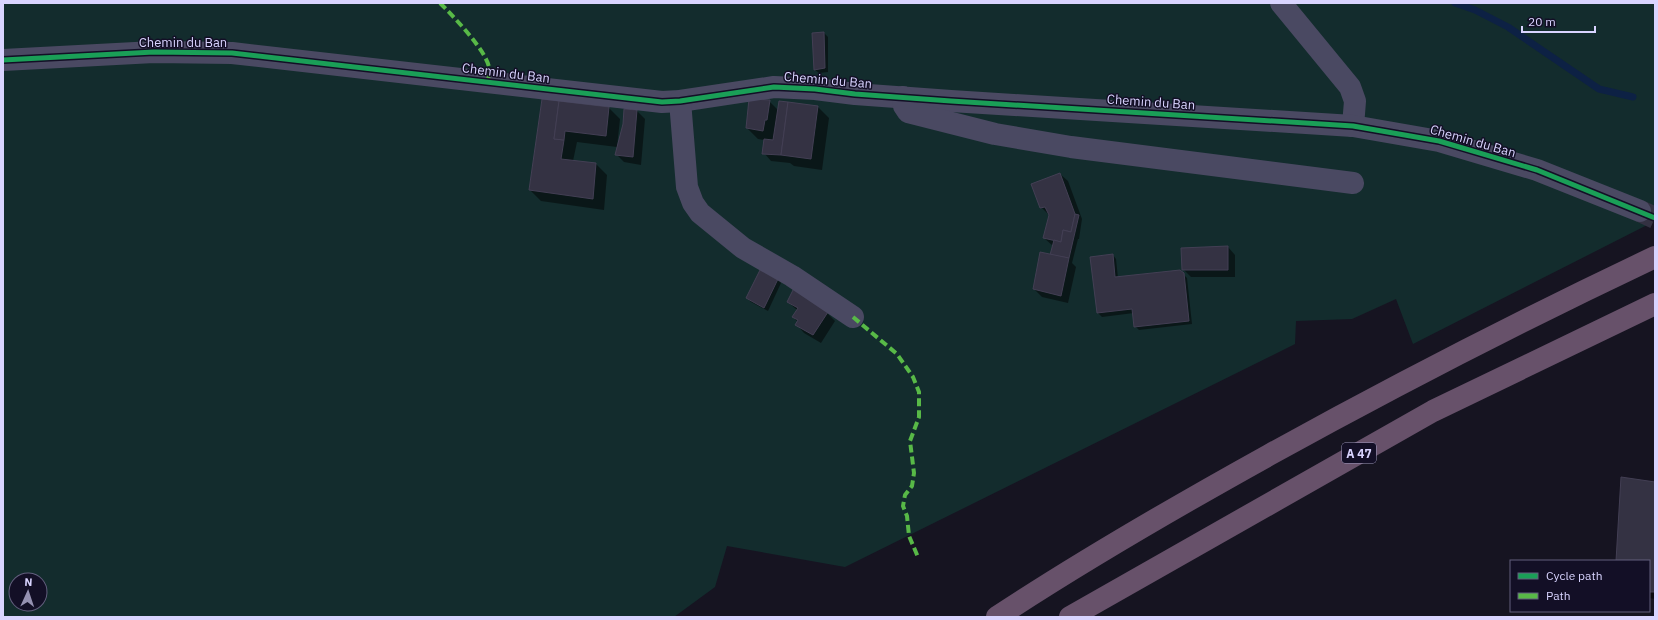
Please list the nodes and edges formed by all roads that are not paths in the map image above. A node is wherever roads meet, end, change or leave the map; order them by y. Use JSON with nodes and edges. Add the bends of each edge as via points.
{"nodes":[{"id":1,"x":1281,"y":3,"type":"edge"},
{"id":2,"x":3,"y":60,"type":"edge"},
{"id":3,"x":903,"y":97,"type":"junction"},
{"id":4,"x":680,"y":101,"type":"junction"},
{"id":5,"x":1353,"y":126,"type":"junction"},
{"id":6,"x":1353,"y":183,"type":"dead end"},
{"id":7,"x":1640,"y":211,"type":"tunnel mouth"},
{"id":8,"x":1655,"y":257,"type":"edge"},
{"id":9,"x":1655,"y":304,"type":"edge"},
{"id":10,"x":853,"y":317,"type":"dead end"},
{"id":11,"x":997,"y":617,"type":"edge"},
{"id":12,"x":1070,"y":617,"type":"edge"}],
"edges":[{"from":1,"to":5,"type":"street","via":[[1350,87],[1355,101]]},
{"from":2,"to":4,"type":"street","name":"Chemin du Ban","via":[[154,52],[232,53],[662,102]]},
{"from":3,"to":4,"type":"street","name":"Chemin du Ban","via":[[774,87]]},
{"from":3,"to":5,"type":"street","name":"Chemin du Ban"},
{"from":3,"to":6,"type":"street","via":[[908,112],[995,134],[1071,147]]},
{"from":4,"to":10,"type":"street","via":[[687,187],[700,213],[743,248],[792,276]]},
{"from":5,"to":7,"type":"street","name":"Chemin du Ban","via":[[1439,141],[1537,170]]},
{"from":8,"to":11,"type":"highway","via":[[1554,305],[1340,415],[1192,497],[1051,581]]},
{"from":9,"to":12,"type":"highway","number":"A 47","via":[[1433,411]]}]}
